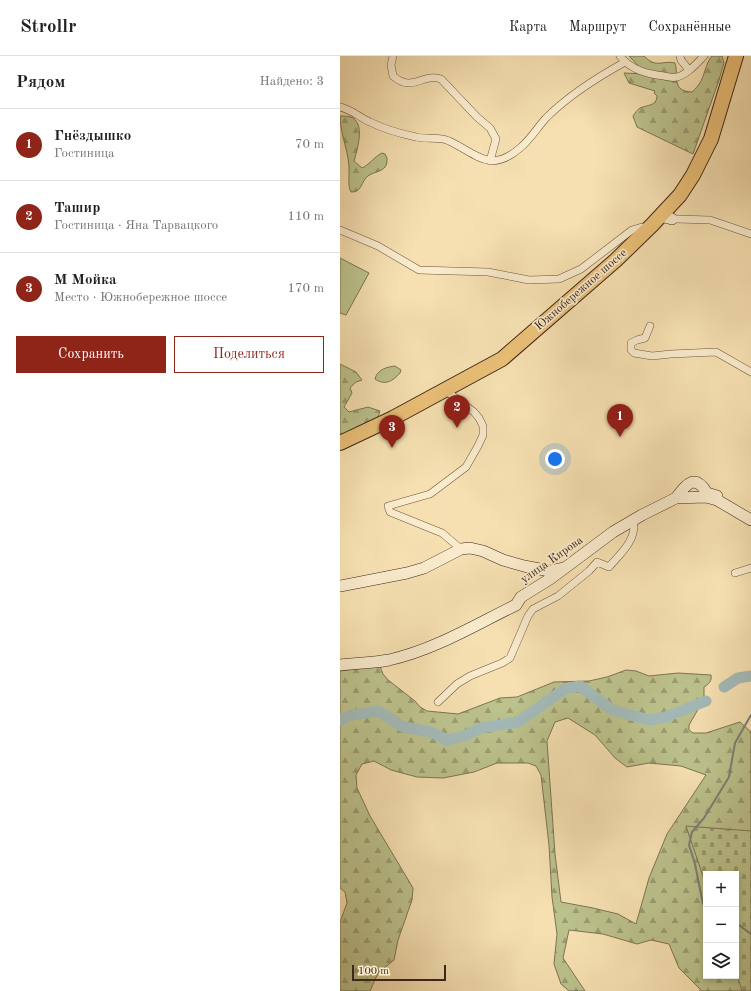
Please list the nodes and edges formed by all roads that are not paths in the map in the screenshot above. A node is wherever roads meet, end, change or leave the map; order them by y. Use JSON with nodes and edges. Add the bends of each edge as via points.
{"nodes":[{"id":1,"x":393,"y":56,"type":"edge"},
{"id":2,"x":680,"y":56,"type":"edge"},
{"id":3,"x":704,"y":56,"type":"edge"},
{"id":4,"x":732,"y":56,"type":"edge"},
{"id":5,"x":736,"y":56,"type":"edge"},
{"id":6,"x":622,"y":59,"type":"edge"},
{"id":7,"x":690,"y":70,"type":"junction"},
{"id":8,"x":340,"y":107,"type":"edge"},
{"id":9,"x":490,"y":161,"type":"junction"},
{"id":10,"x":669,"y":216,"type":"junction"},
{"id":11,"x":642,"y":227,"type":"junction"},
{"id":12,"x":340,"y":230,"type":"edge"},
{"id":13,"x":751,"y":234,"type":"edge"},
{"id":14,"x":650,"y":326,"type":"dead end"},
{"id":15,"x":751,"y":372,"type":"edge"},
{"id":16,"x":444,"y":390,"type":"junction"},
{"id":17,"x":341,"y":438,"type":"edge"},
{"id":18,"x":707,"y":495,"type":"junction"},
{"id":19,"x":751,"y":516,"type":"edge"},
{"id":20,"x":633,"y":520,"type":"junction"},
{"id":21,"x":751,"y":520,"type":"edge"},
{"id":22,"x":461,"y":549,"type":"junction"},
{"id":23,"x":524,"y":566,"type":"junction"},
{"id":24,"x":565,"y":568,"type":"junction"},
{"id":25,"x":751,"y":568,"type":"edge"},
{"id":26,"x":735,"y":574,"type":"dead end"},
{"id":27,"x":340,"y":586,"type":"edge"},
{"id":28,"x":521,"y":597,"type":"junction"},
{"id":29,"x":340,"y":665,"type":"edge"},
{"id":30,"x":438,"y":702,"type":"dead end"}],
"edges":[{"from":1,"to":9,"type":"street","via":[[393,76],[399,82],[409,84],[434,77],[441,79],[490,128],[496,139]]},
{"from":2,"to":7,"type":"street","via":[[680,60]]},
{"from":3,"to":7,"type":"street"},
{"from":4,"to":11,"type":"highway","name":"Южнобережное шоссе","via":[[710,129],[693,166],[677,191]]},
{"from":5,"to":10,"type":"highway","name":"Южнобережное шоссе","via":[[711,139]]},
{"from":6,"to":7,"type":"street","via":[[638,71],[655,75],[678,77]]},
{"from":6,"to":9,"type":"street","via":[[573,94],[546,118],[521,148],[504,159]]},
{"from":8,"to":9,"type":"street","via":[[356,112],[370,122],[417,138],[448,140]]},
{"from":10,"to":13,"type":"street","via":[[710,220]]},
{"from":10,"to":16,"type":"highway","name":"Южнобережное шоссе","via":[[502,359]]},
{"from":11,"to":12,"type":"street","via":[[632,230],[581,269],[559,279],[529,280],[488,272],[419,270],[378,246]]},
{"from":11,"to":17,"type":"highway","name":"Южнобережное шоссе","via":[[498,356]]},
{"from":14,"to":15,"type":"street","via":[[645,338],[631,343],[631,350],[634,353],[652,356],[716,352]]},
{"from":16,"to":17,"type":"highway","name":"Южнобережное шоссе","via":[[393,418]]},
{"from":16,"to":22,"type":"street","via":[[479,418],[483,426],[483,435],[478,446],[466,467],[430,494],[388,506],[390,512],[442,533]]},
{"from":18,"to":19,"type":"main road","via":[[718,496]]},
{"from":18,"to":20,"type":"main road","name":"улица Кирова","via":[[703,486],[690,482],[676,498]]},
{"from":18,"to":21,"type":"main road"},
{"from":20,"to":24,"type":"main road","name":"улица Кирова"},
{"from":20,"to":30,"type":"street","via":[[633,534],[627,546],[609,568],[597,562],[558,596],[533,609],[510,658],[470,676]]},
{"from":22,"to":23,"type":"main road","via":[[482,551]]},
{"from":22,"to":27,"type":"main road","via":[[424,568]]},
{"from":23,"to":24,"type":"main road","via":[[550,571]]},
{"from":23,"to":28,"type":"main road","via":[[539,572],[541,577],[540,581]]},
{"from":24,"to":28,"type":"main road","name":"улица Кирова"},
{"from":25,"to":26,"type":"street"},
{"from":28,"to":29,"type":"main road","name":"улица Кирова","via":[[516,605],[444,641],[388,660]]}]}
